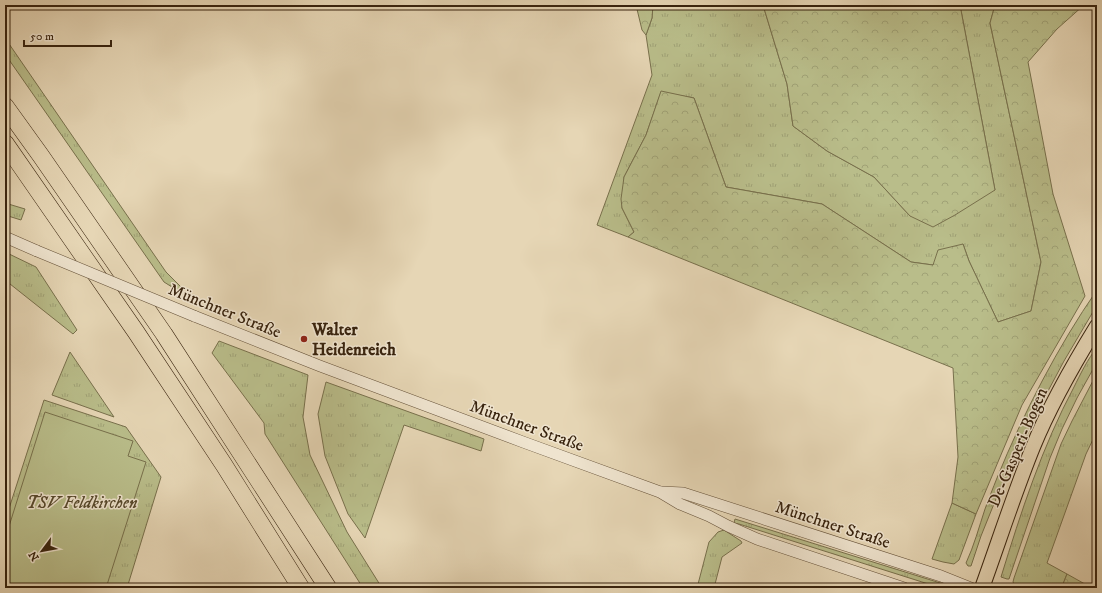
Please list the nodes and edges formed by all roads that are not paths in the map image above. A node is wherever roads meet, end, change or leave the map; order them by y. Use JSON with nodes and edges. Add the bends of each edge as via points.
{"nodes":[{"id":1,"x":5,"y":106,"type":"edge"},
{"id":2,"x":5,"y":143,"type":"edge"},
{"id":3,"x":5,"y":237,"type":"edge"},
{"id":4,"x":1097,"y":326,"type":"edge"},
{"id":5,"x":1093,"y":337,"type":"edge"},
{"id":6,"x":660,"y":492,"type":"junction"},
{"id":7,"x":301,"y":588,"type":"edge"},
{"id":8,"x":328,"y":588,"type":"edge"},
{"id":9,"x":904,"y":588,"type":"edge"},
{"id":10,"x":971,"y":588,"type":"edge"},
{"id":11,"x":982,"y":588,"type":"edge"}],
"edges":[{"from":1,"to":8,"type":"highway","via":[[164,334]]},
{"from":2,"to":7,"type":"highway","via":[[136,332]]},
{"from":3,"to":6,"type":"street","name":"Münchner Straße","bridge":true,"via":[[194,316],[362,382]]},
{"from":4,"to":5,"type":"main road","name":"De-Gasperi-Bogen"},
{"from":5,"to":11,"type":"main road","name":"De-Gasperi-Bogen","via":[[1073,364],[1048,413],[1011,505]]},
{"from":6,"to":9,"type":"street","name":"Münchner Straße","via":[[679,504],[757,539]]},
{"from":6,"to":10,"type":"street","name":"Münchner Straße","via":[[683,493]]}]}
